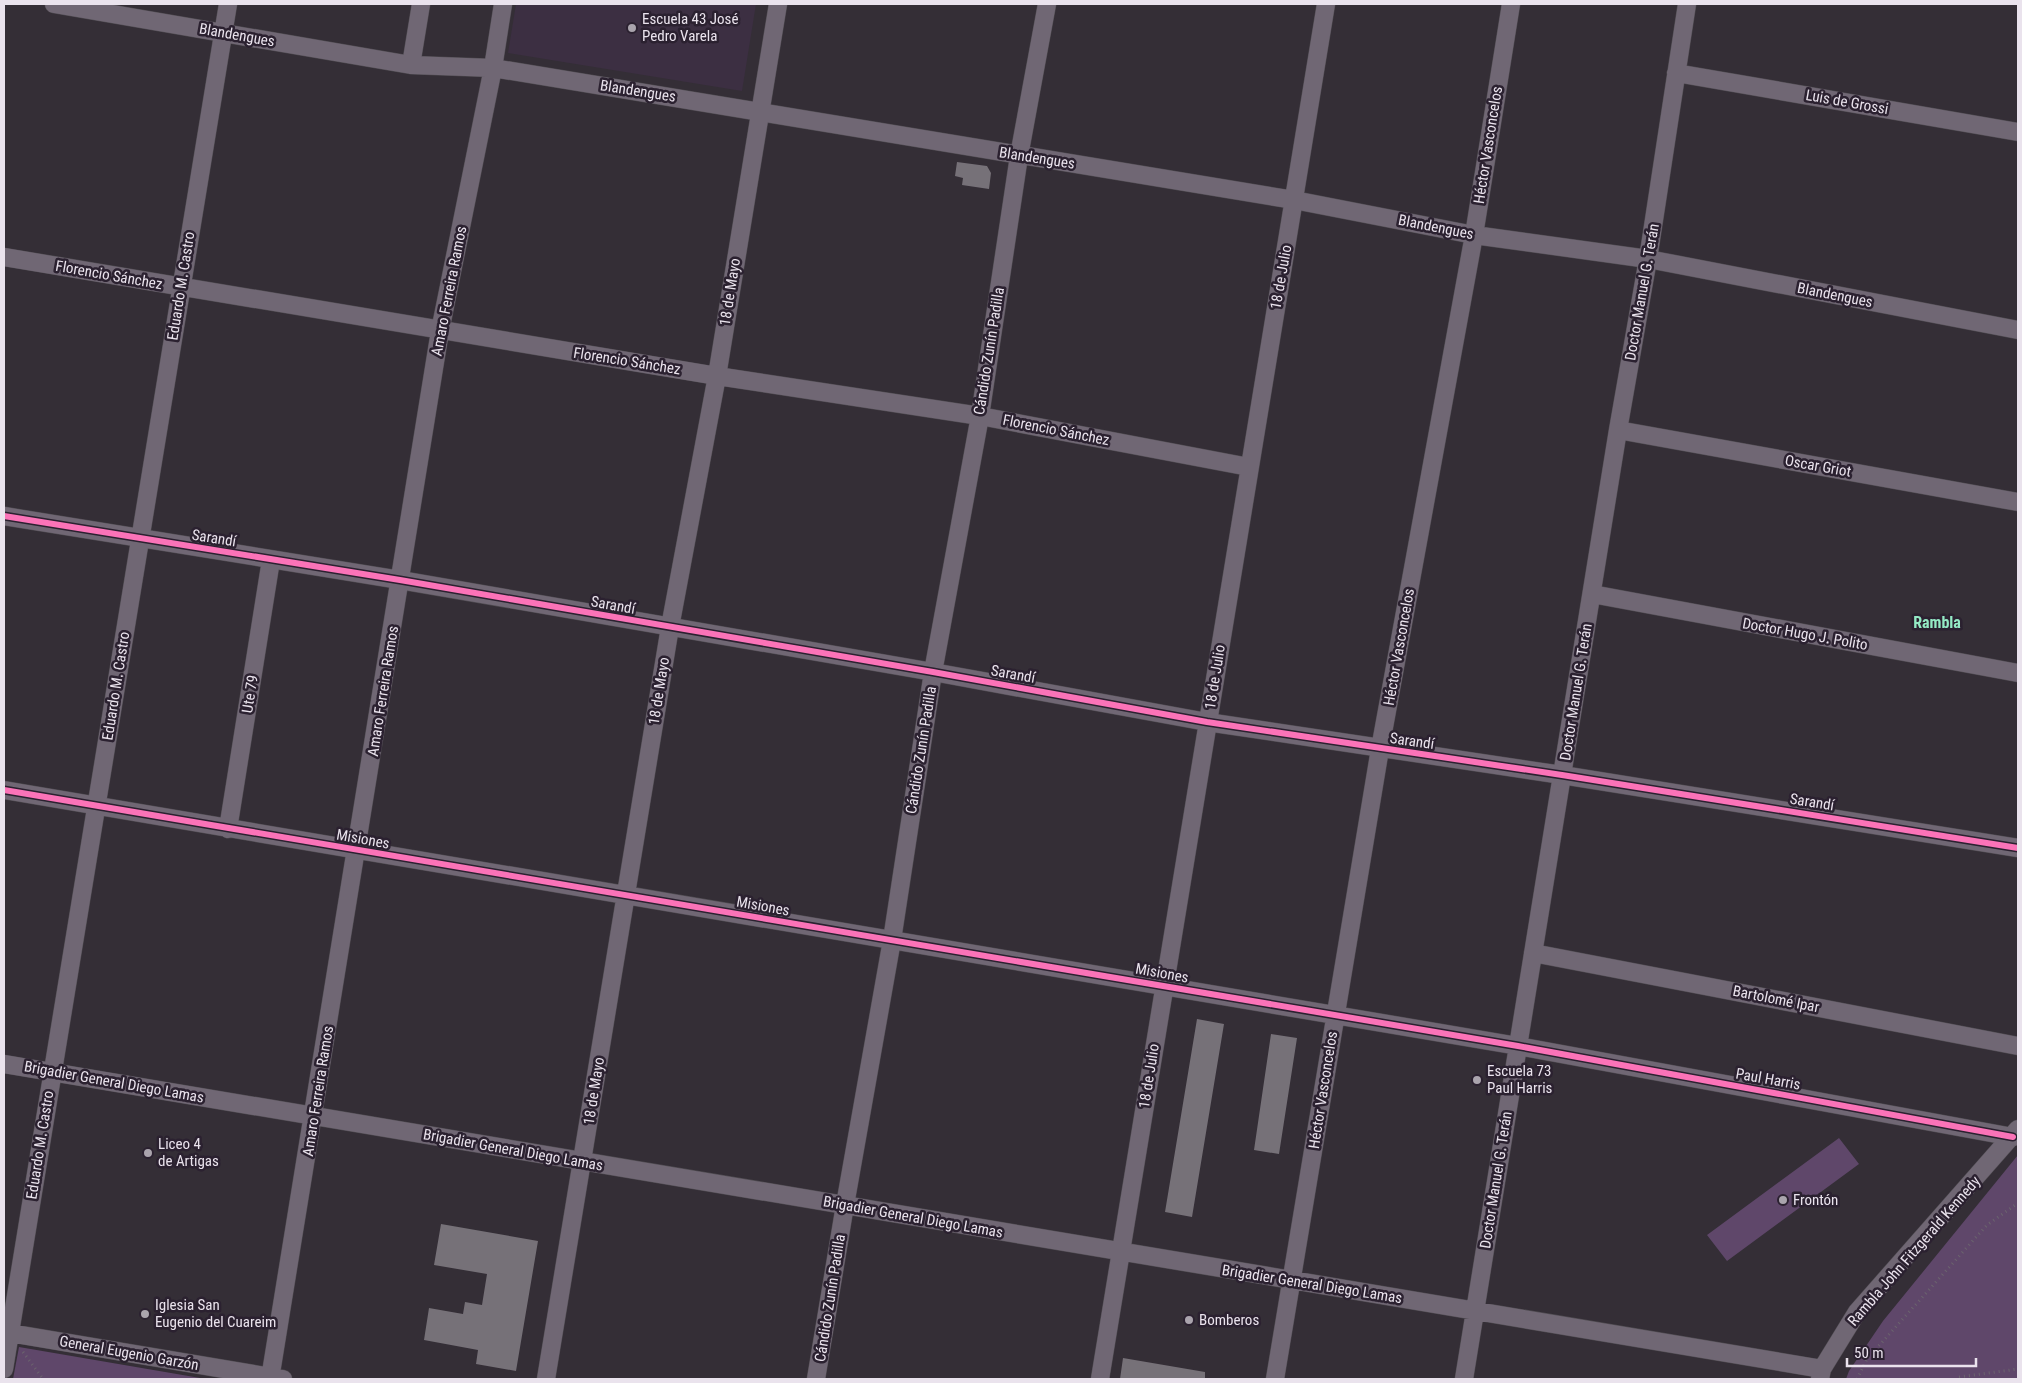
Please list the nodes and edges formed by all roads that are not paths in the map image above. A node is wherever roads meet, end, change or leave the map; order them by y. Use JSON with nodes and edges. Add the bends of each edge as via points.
{"nodes":[{"id":1,"x":54,"y":4,"type":"edge"},
{"id":2,"x":228,"y":4,"type":"edge"},
{"id":3,"x":421,"y":4,"type":"edge"},
{"id":4,"x":503,"y":4,"type":"edge"},
{"id":5,"x":778,"y":4,"type":"edge"},
{"id":6,"x":1047,"y":4,"type":"edge"},
{"id":7,"x":1326,"y":4,"type":"edge"},
{"id":8,"x":1512,"y":4,"type":"edge"},
{"id":9,"x":1688,"y":4,"type":"edge"},
{"id":10,"x":223,"y":33,"type":"junction"},
{"id":11,"x":411,"y":64,"type":"junction"},
{"id":12,"x":494,"y":68,"type":"junction"},
{"id":13,"x":1676,"y":73,"type":"junction"},
{"id":14,"x":760,"y":111,"type":"junction"},
{"id":15,"x":2018,"y":132,"type":"edge"},
{"id":16,"x":1019,"y":156,"type":"junction"},
{"id":17,"x":1294,"y":200,"type":"junction"},
{"id":18,"x":1474,"y":235,"type":"junction"},
{"id":19,"x":4,"y":257,"type":"edge"},
{"id":20,"x":1648,"y":259,"type":"junction"},
{"id":21,"x":181,"y":287,"type":"junction"},
{"id":22,"x":2018,"y":330,"type":"edge"},
{"id":23,"x":440,"y":331,"type":"junction"},
{"id":24,"x":717,"y":376,"type":"junction"},
{"id":25,"x":980,"y":416,"type":"junction"},
{"id":26,"x":1618,"y":430,"type":"junction"},
{"id":27,"x":1249,"y":467,"type":"junction"},
{"id":28,"x":2018,"y":502,"type":"edge"},
{"id":29,"x":4,"y":516,"type":"edge"},
{"id":30,"x":140,"y":539,"type":"junction"},
{"id":31,"x":271,"y":560,"type":"junction"},
{"id":32,"x":400,"y":580,"type":"junction"},
{"id":33,"x":1592,"y":594,"type":"junction"},
{"id":34,"x":670,"y":627,"type":"junction"},
{"id":35,"x":933,"y":672,"type":"junction"},
{"id":36,"x":2018,"y":673,"type":"edge"},
{"id":37,"x":1207,"y":722,"type":"junction"},
{"id":38,"x":1380,"y":749,"type":"junction"},
{"id":39,"x":1562,"y":775,"type":"junction"},
{"id":40,"x":4,"y":790,"type":"edge"},
{"id":41,"x":96,"y":806,"type":"junction"},
{"id":42,"x":228,"y":829,"type":"junction"},
{"id":43,"x":2018,"y":848,"type":"edge"},
{"id":44,"x":357,"y":851,"type":"junction"},
{"id":45,"x":626,"y":896,"type":"junction"},
{"id":46,"x":892,"y":940,"type":"junction"},
{"id":47,"x":1533,"y":953,"type":"junction"},
{"id":48,"x":1164,"y":986,"type":"junction"},
{"id":49,"x":1336,"y":1015,"type":"junction"},
{"id":50,"x":1518,"y":1046,"type":"junction"},
{"id":51,"x":2018,"y":1046,"type":"edge"},
{"id":52,"x":4,"y":1064,"type":"edge"},
{"id":53,"x":52,"y":1072,"type":"junction"},
{"id":54,"x":313,"y":1116,"type":"junction"},
{"id":55,"x":2016,"y":1133,"type":"edge"},
{"id":56,"x":582,"y":1161,"type":"junction"},
{"id":57,"x":845,"y":1206,"type":"junction"},
{"id":58,"x":1120,"y":1252,"type":"junction"},
{"id":59,"x":1292,"y":1280,"type":"junction"},
{"id":60,"x":1475,"y":1311,"type":"junction"},
{"id":61,"x":7,"y":1332,"type":"edge"},
{"id":62,"x":4,"y":1368,"type":"edge"},
{"id":63,"x":1821,"y":1374,"type":"edge"},
{"id":64,"x":274,"y":1378,"type":"edge"},
{"id":65,"x":546,"y":1379,"type":"edge"},
{"id":66,"x":816,"y":1379,"type":"edge"},
{"id":67,"x":1100,"y":1379,"type":"edge"},
{"id":68,"x":1275,"y":1379,"type":"edge"},
{"id":69,"x":1464,"y":1379,"type":"edge"}],
"edges":[{"from":1,"to":10,"type":"street","name":"Blandengues"},
{"from":2,"to":10,"type":"street","name":"Eduardo M. Castro"},
{"from":3,"to":11,"type":"street"},
{"from":4,"to":12,"type":"street","name":"Amaro Ferreira Ramos"},
{"from":5,"to":14,"type":"street","name":"18 de Mayo"},
{"from":6,"to":16,"type":"street","name":"Cándido Zunín Padilla"},
{"from":7,"to":17,"type":"street","name":"18 de Julio"},
{"from":8,"to":18,"type":"street","name":"Héctor Vasconcelos"},
{"from":9,"to":13,"type":"street","name":"Doctor Manuel G. Terán"},
{"from":10,"to":11,"type":"street","name":"Blandengues"},
{"from":10,"to":21,"type":"street","name":"Eduardo M. Castro"},
{"from":11,"to":12,"type":"street","name":"Blandengues"},
{"from":12,"to":14,"type":"street","name":"Blandengues"},
{"from":12,"to":23,"type":"street","name":"Amaro Ferreira Ramos"},
{"from":13,"to":15,"type":"street","name":"Luis de Grossi"},
{"from":13,"to":20,"type":"street","name":"Doctor Manuel G. Terán"},
{"from":14,"to":16,"type":"street","name":"Blandengues"},
{"from":14,"to":24,"type":"street","name":"18 de Mayo"},
{"from":16,"to":17,"type":"street","name":"Blandengues"},
{"from":16,"to":25,"type":"street","name":"Cándido Zunín Padilla"},
{"from":17,"to":18,"type":"street","name":"Blandengues"},
{"from":17,"to":27,"type":"street","name":"18 de Julio"},
{"from":18,"to":20,"type":"street","name":"Blandengues"},
{"from":18,"to":38,"type":"street","name":"Héctor Vasconcelos"},
{"from":19,"to":21,"type":"street","name":"Florencio Sánchez"},
{"from":20,"to":22,"type":"street","name":"Blandengues"},
{"from":20,"to":26,"type":"street","name":"Doctor Manuel G. Terán"},
{"from":21,"to":23,"type":"street","name":"Florencio Sánchez"},
{"from":21,"to":30,"type":"street","name":"Eduardo M. Castro"},
{"from":23,"to":24,"type":"street","name":"Florencio Sánchez"},
{"from":23,"to":32,"type":"street","name":"Amaro Ferreira Ramos"},
{"from":24,"to":25,"type":"street","name":"Florencio Sánchez"},
{"from":24,"to":34,"type":"street","name":"18 de Mayo"},
{"from":25,"to":27,"type":"street","name":"Florencio Sánchez"},
{"from":25,"to":35,"type":"street","name":"Cándido Zunín Padilla"},
{"from":26,"to":28,"type":"street","name":"Oscar Griot"},
{"from":26,"to":33,"type":"street","name":"Doctor Manuel G. Terán"},
{"from":27,"to":37,"type":"street","name":"18 de Julio"},
{"from":29,"to":30,"type":"street","name":"Sarandí"},
{"from":30,"to":31,"type":"street","name":"Sarandí"},
{"from":30,"to":41,"type":"street","name":"Eduardo M. Castro"},
{"from":31,"to":32,"type":"street","name":"Sarandí"},
{"from":31,"to":42,"type":"street","name":"Ute 79"},
{"from":32,"to":34,"type":"street","name":"Sarandí"},
{"from":32,"to":44,"type":"street","name":"Amaro Ferreira Ramos"},
{"from":33,"to":36,"type":"street","name":"Doctor Hugo J. Polito"},
{"from":33,"to":39,"type":"street","name":"Doctor Manuel G. Terán"},
{"from":34,"to":35,"type":"street","name":"Sarandí"},
{"from":34,"to":45,"type":"street","name":"18 de Mayo"},
{"from":35,"to":37,"type":"street","name":"Sarandí"},
{"from":35,"to":46,"type":"street","name":"Cándido Zunín Padilla"},
{"from":37,"to":38,"type":"street","name":"Sarandí"},
{"from":37,"to":48,"type":"street","name":"18 de Julio"},
{"from":38,"to":39,"type":"street","name":"Sarandí"},
{"from":38,"to":49,"type":"street","name":"Héctor Vasconcelos"},
{"from":39,"to":43,"type":"street","name":"Sarandí"},
{"from":39,"to":47,"type":"street","name":"Doctor Manuel G. Terán"},
{"from":40,"to":41,"type":"street","name":"Misiones"},
{"from":41,"to":42,"type":"street","name":"Misiones"},
{"from":41,"to":53,"type":"street","name":"Eduardo M. Castro"},
{"from":42,"to":44,"type":"street","name":"Misiones"},
{"from":44,"to":45,"type":"street","name":"Misiones"},
{"from":44,"to":54,"type":"street","name":"Amaro Ferreira Ramos"},
{"from":45,"to":46,"type":"street","name":"Misiones"},
{"from":45,"to":56,"type":"street","name":"18 de Mayo"},
{"from":46,"to":48,"type":"street","name":"Misiones"},
{"from":46,"to":57,"type":"street","name":"Cándido Zunín Padilla"},
{"from":47,"to":50,"type":"street","name":"Doctor Manuel G. Terán"},
{"from":47,"to":51,"type":"street","name":"Bartolomé Ipar"},
{"from":48,"to":49,"type":"street","name":"Misiones"},
{"from":48,"to":58,"type":"street","name":"18 de Julio"},
{"from":49,"to":50,"type":"street","name":"Misiones"},
{"from":49,"to":59,"type":"street","name":"Héctor Vasconcelos"},
{"from":50,"to":55,"type":"street","name":"Paul Harris"},
{"from":50,"to":60,"type":"street","name":"Doctor Manuel G. Terán"},
{"from":52,"to":53,"type":"street","name":"Brigadier General Diego Lamas"},
{"from":53,"to":54,"type":"street","name":"Brigadier General Diego Lamas"},
{"from":53,"to":61,"type":"street","name":"Eduardo M. Castro"},
{"from":54,"to":56,"type":"street","name":"Brigadier General Diego Lamas"},
{"from":54,"to":64,"type":"street","name":"Amaro Ferreira Ramos"},
{"from":55,"to":63,"type":"street","name":"Rambla John Fitzgerald Kennedy","via":[[1857,1312]]},
{"from":56,"to":57,"type":"street","name":"Brigadier General Diego Lamas"},
{"from":56,"to":65,"type":"street","name":"18 de Mayo"},
{"from":57,"to":58,"type":"street","name":"Brigadier General Diego Lamas"},
{"from":57,"to":66,"type":"street","name":"Cándido Zunín Padilla"},
{"from":58,"to":59,"type":"street","name":"Brigadier General Diego Lamas"},
{"from":58,"to":67,"type":"street","name":"18 de Julio"},
{"from":59,"to":60,"type":"street","name":"Brigadier General Diego Lamas"},
{"from":59,"to":68,"type":"street","name":"Héctor Vasconcelos"},
{"from":60,"to":63,"type":"street","name":"Brigadier General Diego Lamas"},
{"from":60,"to":69,"type":"street","name":"Doctor Manuel G. Terán"},
{"from":61,"to":62,"type":"street","name":"Eduardo M. Castro"},
{"from":61,"to":64,"type":"street","name":"General Eugenio Garzón"}]}
